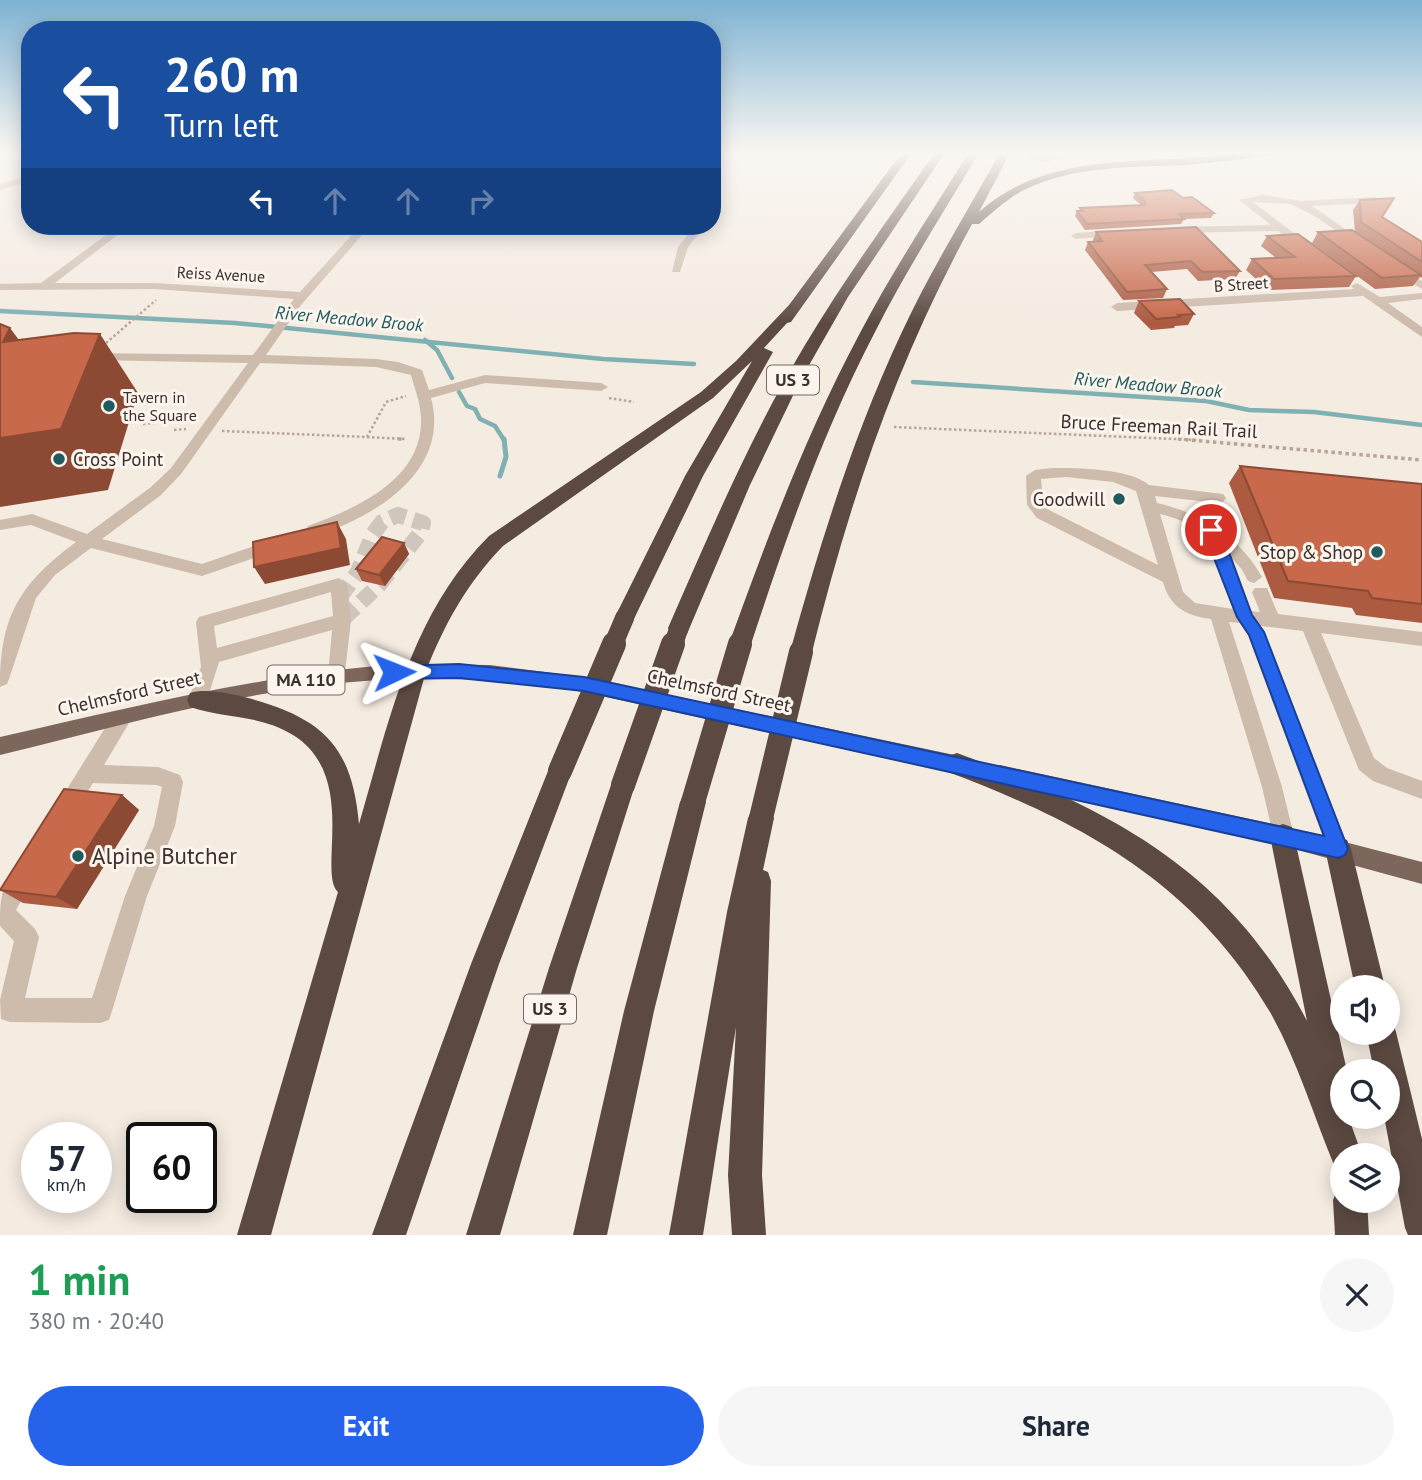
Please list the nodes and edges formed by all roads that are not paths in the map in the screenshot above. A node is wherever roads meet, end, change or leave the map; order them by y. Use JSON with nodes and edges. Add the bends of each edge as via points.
{"nodes":[{"id":1,"x":866,"y":208,"type":"edge"},
{"id":2,"x":901,"y":209,"type":"edge"},
{"id":3,"x":940,"y":209,"type":"edge"},
{"id":4,"x":975,"y":209,"type":"edge"},
{"id":5,"x":988,"y":209,"type":"edge"},
{"id":6,"x":1255,"y":209,"type":"edge"},
{"id":7,"x":1308,"y":209,"type":"edge"},
{"id":8,"x":1280,"y":228,"type":"junction"},
{"id":9,"x":1165,"y":230,"type":"edge"},
{"id":10,"x":1126,"y":232,"type":"edge"},
{"id":11,"x":112,"y":235,"type":"edge"},
{"id":12,"x":357,"y":235,"type":"edge"},
{"id":13,"x":693,"y":235,"type":"edge"},
{"id":14,"x":1076,"y":236,"type":"dead end"},
{"id":15,"x":956,"y":244,"type":"junction"},
{"id":16,"x":1367,"y":249,"type":"edge"},
{"id":17,"x":1312,"y":252,"type":"edge"},
{"id":18,"x":1389,"y":264,"type":"edge"},
{"id":19,"x":676,"y":270,"type":"dead end"},
{"id":20,"x":1344,"y":276,"type":"edge"},
{"id":21,"x":1422,"y":286,"type":"edge"},
{"id":22,"x":43,"y":287,"type":"junction"},
{"id":23,"x":0,"y":288,"type":"edge"},
{"id":24,"x":1366,"y":292,"type":"junction"},
{"id":25,"x":303,"y":296,"type":"junction"},
{"id":26,"x":1422,"y":296,"type":"edge"},
{"id":27,"x":1377,"y":300,"type":"junction"},
{"id":28,"x":1117,"y":307,"type":"dead end"},
{"id":29,"x":793,"y":308,"type":"junction"},
{"id":30,"x":1422,"y":333,"type":"edge"},
{"id":31,"x":263,"y":351,"type":"junction"},
{"id":32,"x":77,"y":355,"type":"edge"},
{"id":33,"x":601,"y":387,"type":"dead end"},
{"id":34,"x":422,"y":394,"type":"junction"},
{"id":35,"x":1145,"y":490,"type":"junction"},
{"id":36,"x":1217,"y":498,"type":"dead end"},
{"id":37,"x":1150,"y":507,"type":"junction"},
{"id":38,"x":0,"y":525,"type":"edge"},
{"id":39,"x":1211,"y":530,"type":"junction"},
{"id":40,"x":91,"y":542,"type":"junction"},
{"id":41,"x":1170,"y":578,"type":"junction"},
{"id":42,"x":1219,"y":614,"type":"junction"},
{"id":43,"x":1245,"y":617,"type":"junction"},
{"id":44,"x":342,"y":620,"type":"junction"},
{"id":45,"x":1272,"y":621,"type":"junction"},
{"id":46,"x":1308,"y":625,"type":"junction"},
{"id":47,"x":1422,"y":639,"type":"edge"},
{"id":48,"x":209,"y":658,"type":"junction"},
{"id":49,"x":415,"y":671,"type":"junction"},
{"id":50,"x":337,"y":676,"type":"junction"},
{"id":51,"x":0,"y":679,"type":"edge"},
{"id":52,"x":198,"y":700,"type":"junction"},
{"id":53,"x":122,"y":718,"type":"junction"},
{"id":54,"x":0,"y":746,"type":"edge"},
{"id":55,"x":957,"y":764,"type":"junction"},
{"id":56,"x":87,"y":774,"type":"junction"},
{"id":57,"x":1422,"y":790,"type":"edge"},
{"id":58,"x":761,"y":818,"type":"junction"},
{"id":59,"x":52,"y":832,"type":"edge"},
{"id":60,"x":1283,"y":836,"type":"junction"},
{"id":61,"x":1338,"y":849,"type":"junction"},
{"id":62,"x":37,"y":855,"type":"edge"},
{"id":63,"x":1422,"y":873,"type":"edge"},
{"id":64,"x":338,"y":931,"type":"junction"},
{"id":65,"x":1367,"y":975,"type":"edge"},
{"id":66,"x":1384,"y":1045,"type":"edge"},
{"id":67,"x":1342,"y":1143,"type":"edge"},
{"id":68,"x":1344,"y":1143,"type":"edge"},
{"id":69,"x":1351,"y":1213,"type":"edge"},
{"id":70,"x":1422,"y":1228,"type":"edge"},
{"id":71,"x":254,"y":1235,"type":"edge"},
{"id":72,"x":389,"y":1235,"type":"edge"},
{"id":73,"x":483,"y":1235,"type":"edge"},
{"id":74,"x":590,"y":1235,"type":"edge"},
{"id":75,"x":686,"y":1235,"type":"edge"},
{"id":76,"x":750,"y":1235,"type":"edge"},
{"id":77,"x":1352,"y":1235,"type":"edge"}],
"edges":[{"from":1,"to":29,"type":"highway"},
{"from":2,"to":73,"type":"highway","number":"US 3","bridge":true,"via":[[841,298],[790,386],[738,489],[679,628],[563,968]]},
{"from":3,"to":74,"type":"highway","number":"US 3","bridge":true,"via":[[853,360],[792,495],[741,641],[639,1011]]},
{"from":4,"to":15,"type":"highway"},
{"from":5,"to":15,"type":"highway"},
{"from":6,"to":8,"type":"street"},
{"from":7,"to":16,"type":"street"},
{"from":8,"to":9,"type":"street"},
{"from":8,"to":17,"type":"street"},
{"from":10,"to":14,"type":"street"},
{"from":11,"to":22,"type":"street"},
{"from":12,"to":25,"type":"street"},
{"from":13,"to":19,"type":"street","via":[[683,247]]},
{"from":15,"to":58,"type":"highway","bridge":true,"via":[[909,334],[858,458],[801,652]]},
{"from":18,"to":21,"type":"street"},
{"from":20,"to":24,"type":"street"},
{"from":22,"to":23,"type":"street","name":"Reiss Avenue"},
{"from":22,"to":25,"type":"street","name":"Reiss Avenue","via":[[155,286]]},
{"from":24,"to":27,"type":"street"},
{"from":24,"to":28,"type":"street","name":"B Street"},
{"from":25,"to":31,"type":"street"},
{"from":26,"to":27,"type":"street"},
{"from":27,"to":30,"type":"street"},
{"from":29,"to":49,"type":"highway","via":[[707,395],[482,554],[443,605]]},
{"from":29,"to":72,"type":"highway","bridge":true,"via":[[713,439],[625,617],[485,964]]},
{"from":31,"to":32,"type":"street"},
{"from":31,"to":34,"type":"street","via":[[406,368],[418,373]]},
{"from":31,"to":40,"type":"street","via":[[176,471]]},
{"from":33,"to":34,"type":"street","via":[[485,379]]},
{"from":34,"to":40,"type":"street","via":[[428,428],[420,458],[409,474],[371,505],[333,523],[202,570]]},
{"from":35,"to":36,"type":"street"},
{"from":35,"to":37,"type":"street"},
{"from":35,"to":41,"type":"street","via":[[1130,481],[1087,475],[1044,471],[1032,477],[1039,511]]},
{"from":37,"to":39,"type":"street","via":[[1185,516]]},
{"from":37,"to":41,"type":"street"},
{"from":38,"to":40,"type":"street","via":[[32,519]]},
{"from":39,"to":43,"type":"street"},
{"from":39,"to":45,"type":"street","via":[[1247,564]]},
{"from":40,"to":51,"type":"street","via":[[49,571],[28,596]]},
{"from":41,"to":42,"type":"street","via":[[1180,602]]},
{"from":42,"to":43,"type":"street"},
{"from":42,"to":60,"type":"street"},
{"from":43,"to":45,"type":"street"},
{"from":43,"to":61,"type":"street","via":[[1256,632]]},
{"from":44,"to":48,"type":"street"},
{"from":44,"to":48,"type":"street","via":[[339,584],[205,622]]},
{"from":44,"to":50,"type":"street"},
{"from":45,"to":46,"type":"street"},
{"from":46,"to":47,"type":"street"},
{"from":46,"to":57,"type":"street","via":[[1364,762],[1380,775]]},
{"from":48,"to":52,"type":"street"},
{"from":49,"to":50,"type":"main road","name":"Chelmsford Street","number":"MA 110"},
{"from":49,"to":55,"type":"main road","name":"Chelmsford Street","number":"MA 110","via":[[502,674],[584,684]]},
{"from":49,"to":64,"type":"highway"},
{"from":50,"to":52,"type":"main road","name":"Chelmsford Street","number":"MA 110"},
{"from":52,"to":53,"type":"main road","name":"Chelmsford Street","number":"MA 110"},
{"from":52,"to":64,"type":"highway","via":[[273,713],[307,731],[332,760],[341,780],[347,827]]},
{"from":53,"to":54,"type":"main road","name":"Chelmsford Street","number":"MA 110"},
{"from":53,"to":56,"type":"street"},
{"from":55,"to":60,"type":"main road","name":"Chelmsford Street","number":"MA 110"},
{"from":55,"to":67,"type":"highway","via":[[1042,795],[1118,834],[1211,910],[1281,1003]]},
{"from":56,"to":59,"type":"street"},
{"from":56,"to":62,"type":"street","via":[[158,776],[173,782],[165,822],[100,1011],[10,1010],[27,937],[2,912]]},
{"from":58,"to":75,"type":"highway"},
{"from":58,"to":76,"type":"highway","via":[[746,1175]]},
{"from":60,"to":61,"type":"main road","name":"Chelmsford Street","number":"MA 110"},
{"from":60,"to":68,"type":"highway"},
{"from":61,"to":63,"type":"main road","name":"Chelmsford Street","number":"MA 110"},
{"from":61,"to":65,"type":"highway"},
{"from":64,"to":71,"type":"highway"},
{"from":66,"to":70,"type":"highway"},
{"from":69,"to":77,"type":"highway"}]}
